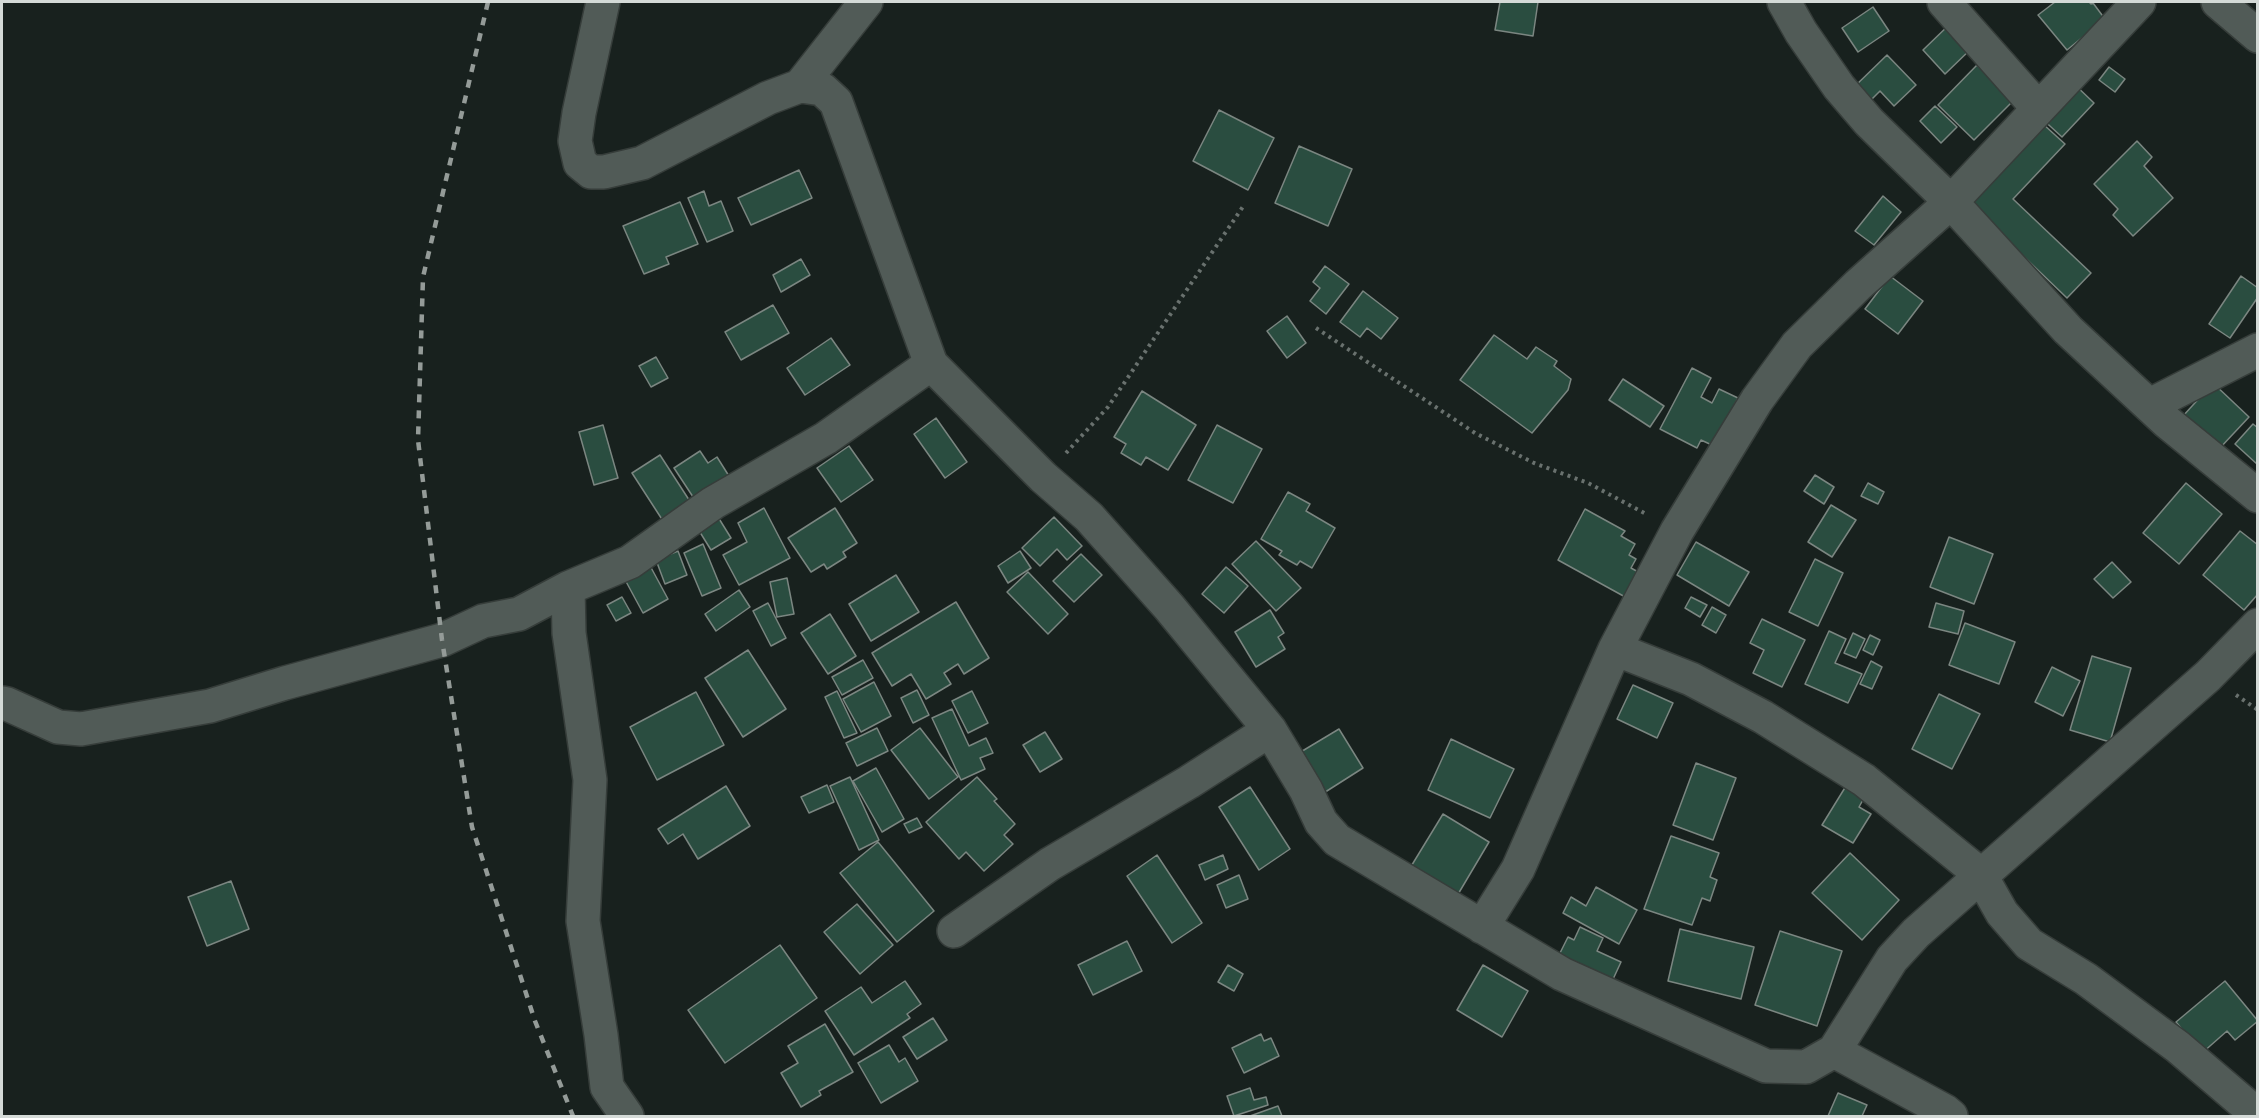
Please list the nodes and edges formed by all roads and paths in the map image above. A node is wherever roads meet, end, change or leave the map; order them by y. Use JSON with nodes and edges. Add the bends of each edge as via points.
{"nodes":[{"id":1,"x":603,"y":2,"type":"edge"},
{"id":2,"x":867,"y":2,"type":"edge"},
{"id":3,"x":1784,"y":2,"type":"edge"},
{"id":4,"x":1944,"y":2,"type":"edge"},
{"id":5,"x":2139,"y":2,"type":"edge"},
{"id":6,"x":2218,"y":2,"type":"edge"},
{"id":7,"x":2258,"y":36,"type":"edge"},
{"id":8,"x":800,"y":86,"type":"junction"},
{"id":9,"x":2038,"y":108,"type":"junction"},
{"id":10,"x":1951,"y":202,"type":"junction"},
{"id":11,"x":1244,"y":206,"type":"dead end"},
{"id":12,"x":1316,"y":328,"type":"dead end"},
{"id":13,"x":2258,"y":351,"type":"edge"},
{"id":14,"x":931,"y":364,"type":"junction"},
{"id":15,"x":2150,"y":405,"type":"junction"},
{"id":16,"x":1043,"y":477,"type":"junction"},
{"id":17,"x":2258,"y":496,"type":"edge"},
{"id":18,"x":1677,"y":531,"type":"junction"},
{"id":19,"x":568,"y":588,"type":"junction"},
{"id":20,"x":2258,"y":625,"type":"edge"},
{"id":21,"x":1615,"y":649,"type":"junction"},
{"id":22,"x":2,"y":703,"type":"edge"},
{"id":23,"x":1270,"y":730,"type":"junction"},
{"id":24,"x":1980,"y":874,"type":"junction"},
{"id":25,"x":1482,"y":927,"type":"junction"},
{"id":26,"x":954,"y":931,"type":"dead end"},
{"id":27,"x":1834,"y":1051,"type":"junction"},
{"id":28,"x":627,"y":1116,"type":"edge"},
{"id":29,"x":1951,"y":1116,"type":"edge"},
{"id":30,"x":2254,"y":1116,"type":"edge"}],
"edges":[{"from":1,"to":8,"type":"street","via":[[575,141],[580,163],[591,172],[642,163],[768,98]]},
{"from":2,"to":8,"type":"street"},
{"from":3,"to":10,"type":"street","via":[[1839,87]]},
{"from":4,"to":9,"type":"street"},
{"from":5,"to":9,"type":"street"},
{"from":6,"to":7,"type":"street"},
{"from":8,"to":14,"type":"street","via":[[822,89],[836,102]]},
{"from":9,"to":10,"type":"street"},
{"from":10,"to":15,"type":"street","via":[[2068,330]]},
{"from":10,"to":18,"type":"street","via":[[1797,345],[1757,400]]},
{"from":11,"to":16,"type":"path","via":[[1108,407]]},
{"from":12,"to":18,"type":"path","via":[[1475,433],[1534,463],[1588,483]]},
{"from":13,"to":15,"type":"street"},
{"from":14,"to":16,"type":"street"},
{"from":14,"to":19,"type":"street","via":[[826,438],[712,503],[630,561]]},
{"from":15,"to":17,"type":"street"},
{"from":16,"to":23,"type":"street","via":[[1089,517]]},
{"from":18,"to":21,"type":"street"},
{"from":19,"to":22,"type":"street","via":[[519,614],[483,621],[442,640],[210,706],[81,729],[58,728]]},
{"from":19,"to":28,"type":"street","via":[[569,633],[590,780],[583,921],[607,1087]]},
{"from":20,"to":24,"type":"street","via":[[2208,676]]},
{"from":21,"to":24,"type":"street","via":[[1690,679],[1864,780]]},
{"from":21,"to":25,"type":"street","via":[[1518,869]]},
{"from":23,"to":25,"type":"street","via":[[1328,832]]},
{"from":23,"to":26,"type":"street","via":[[1050,864]]},
{"from":24,"to":27,"type":"street","via":[[1892,959]]},
{"from":24,"to":30,"type":"street","via":[[2002,913],[2029,944],[2086,979],[2178,1047]]},
{"from":25,"to":27,"type":"street","via":[[1562,974],[1766,1066],[1806,1067]]},
{"from":27,"to":29,"type":"street"}]}
